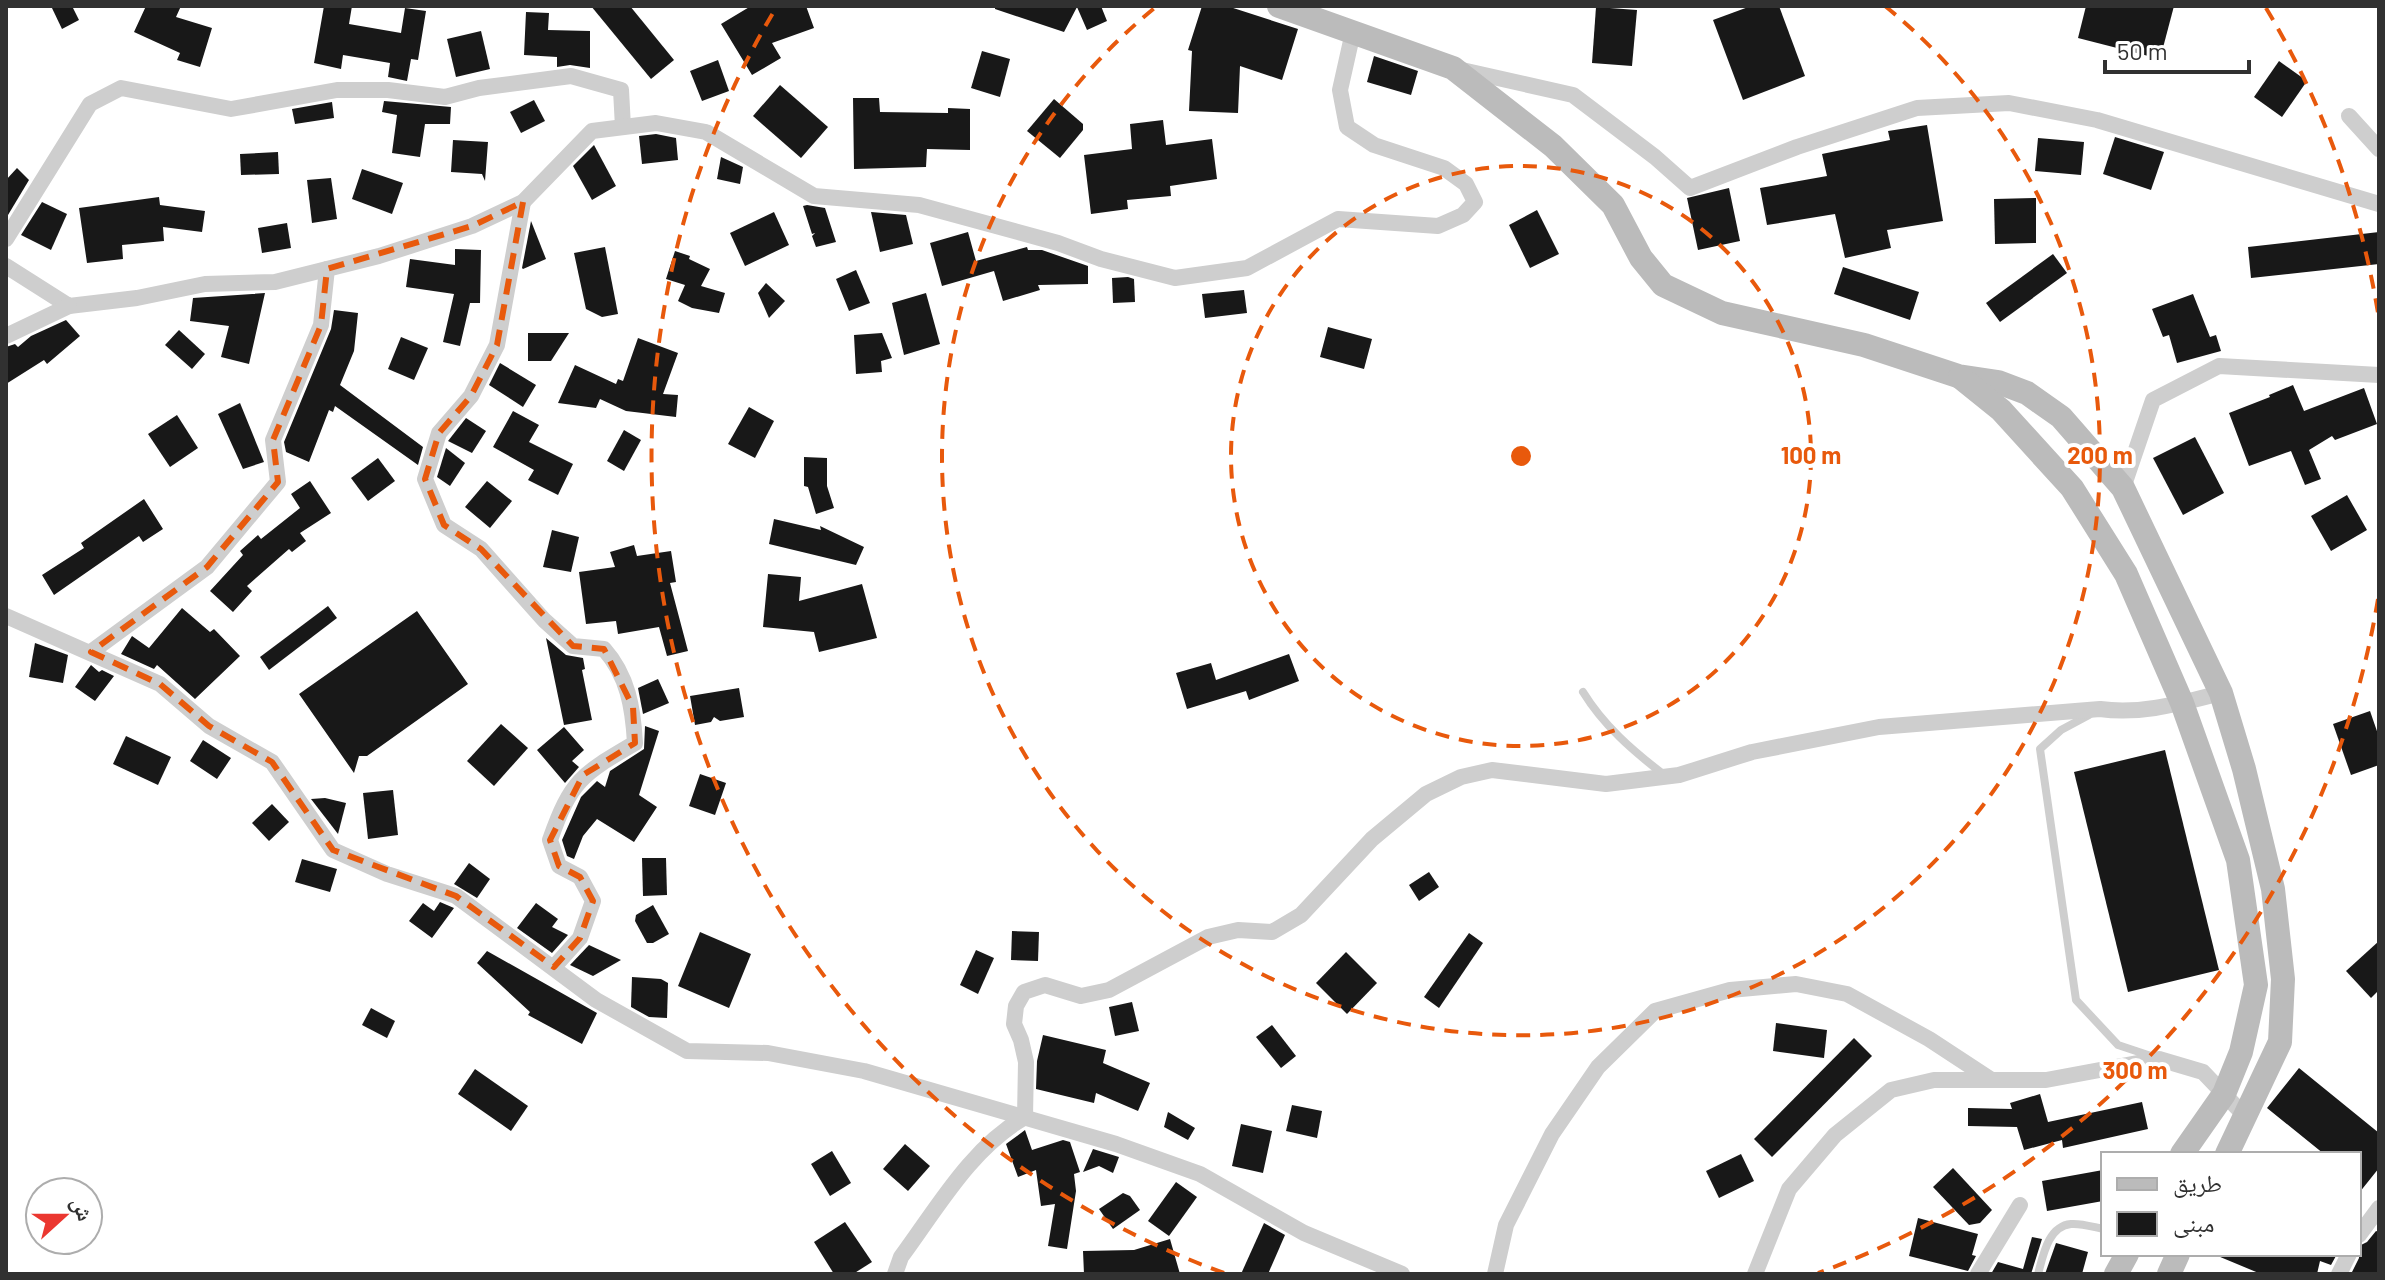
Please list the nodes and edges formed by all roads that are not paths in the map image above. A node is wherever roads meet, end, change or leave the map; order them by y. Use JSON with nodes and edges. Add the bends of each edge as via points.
{"nodes":[{"id":1,"x":1279,"y":6,"type":"edge"},
{"id":2,"x":1353,"y":32,"type":"junction"},
{"id":3,"x":1453,"y":68,"type":"junction"},
{"id":4,"x":2349,"y":116,"type":"dead end"},
{"id":5,"x":623,"y":127,"type":"junction"},
{"id":6,"x":2379,"y":149,"type":"edge"},
{"id":7,"x":523,"y":202,"type":"junction"},
{"id":8,"x":2379,"y":204,"type":"edge"},
{"id":9,"x":6,"y":239,"type":"edge"},
{"id":10,"x":6,"y":266,"type":"edge"},
{"id":11,"x":327,"y":269,"type":"junction"},
{"id":12,"x":69,"y":306,"type":"junction"},
{"id":13,"x":6,"y":336,"type":"edge"},
{"id":14,"x":2379,"y":375,"type":"edge"},
{"id":15,"x":1958,"y":376,"type":"junction"},
{"id":16,"x":2123,"y":488,"type":"junction"},
{"id":17,"x":6,"y":616,"type":"edge"},
{"id":18,"x":91,"y":652,"type":"junction"},
{"id":19,"x":1583,"y":692,"type":"dead end"},
{"id":20,"x":2221,"y":693,"type":"junction"},
{"id":21,"x":2182,"y":703,"type":"junction"},
{"id":22,"x":2100,"y":709,"type":"junction"},
{"id":23,"x":1666,"y":777,"type":"junction"},
{"id":24,"x":554,"y":967,"type":"junction"},
{"id":25,"x":2159,"y":1059,"type":"junction"},
{"id":26,"x":1990,"y":1079,"type":"junction"},
{"id":27,"x":2224,"y":1094,"type":"junction"},
{"id":28,"x":1025,"y":1117,"type":"junction"},
{"id":29,"x":2246,"y":1117,"type":"junction"},
{"id":30,"x":2183,"y":1152,"type":"edge"},
{"id":31,"x":2228,"y":1152,"type":"edge"},
{"id":32,"x":2020,"y":1205,"type":"dead end"},
{"id":33,"x":2379,"y":1208,"type":"edge"},
{"id":34,"x":2101,"y":1229,"type":"edge"},
{"id":35,"x":2361,"y":1232,"type":"edge"},
{"id":36,"x":2126,"y":1256,"type":"edge"},
{"id":37,"x":2348,"y":1256,"type":"edge"},
{"id":38,"x":895,"y":1274,"type":"edge"},
{"id":39,"x":1402,"y":1274,"type":"edge"},
{"id":40,"x":1495,"y":1274,"type":"edge"},
{"id":41,"x":1755,"y":1274,"type":"edge"},
{"id":42,"x":1978,"y":1274,"type":"edge"},
{"id":43,"x":2038,"y":1274,"type":"edge"},
{"id":44,"x":2116,"y":1274,"type":"edge"},
{"id":45,"x":2339,"y":1274,"type":"edge"}],
"edges":[{"from":1,"to":2,"type":"street"},
{"from":2,"to":3,"type":"street"},
{"from":2,"to":5,"type":"street","via":[[1340,90],[1347,127],[1374,145],[1444,168],[1466,184],[1475,202],[1463,215],[1438,226],[1338,219],[1247,268],[1175,278],[919,205],[814,196],[706,132],[656,123]]},
{"from":3,"to":8,"type":"street","via":[[1573,95],[1690,188],[1917,108],[2009,103],[2097,120]]},
{"from":3,"to":15,"type":"street","via":[[1553,146],[1613,205],[1641,258],[1663,285],[1722,313],[1864,345]]},
{"from":4,"to":6,"type":"street"},
{"from":5,"to":7,"type":"street","via":[[592,131]]},
{"from":5,"to":9,"type":"street","via":[[621,90],[571,76],[445,97],[337,90],[231,109],[121,88],[90,104]]},
{"from":7,"to":11,"type":"street","via":[[472,226]]},
{"from":7,"to":24,"type":"street","via":[[497,345],[471,396],[439,433],[425,479],[444,525],[481,549],[544,620],[573,646],[604,649],[617,664],[633,707],[635,743],[583,775],[563,804],[550,840],[559,866],[580,877],[593,901],[580,938]]},
{"from":10,"to":12,"type":"street"},
{"from":11,"to":12,"type":"street","via":[[275,282],[205,284]]},
{"from":11,"to":18,"type":"street","via":[[321,325],[273,440],[278,482],[207,567]]},
{"from":12,"to":13,"type":"street"},
{"from":14,"to":16,"type":"street","via":[[2219,366],[2153,400]]},
{"from":15,"to":16,"type":"street","via":[[2027,393],[2061,417]]},
{"from":15,"to":21,"type":"street","via":[[2001,410],[2072,488],[2126,574]]},
{"from":16,"to":20,"type":"street"},
{"from":17,"to":18,"type":"street"},
{"from":18,"to":24,"type":"street","via":[[160,684],[209,726],[272,762],[333,850],[456,896]]},
{"from":19,"to":23,"type":"lane","via":[[1599,717]]},
{"from":20,"to":21,"type":"street"},
{"from":20,"to":29,"type":"street","via":[[2273,889],[2283,979],[2280,1042]]},
{"from":21,"to":22,"type":"street","via":[[2125,713]]},
{"from":21,"to":27,"type":"street","via":[[2238,860],[2256,985],[2241,1052]]},
{"from":22,"to":23,"type":"street","via":[[1879,727],[1752,752]]},
{"from":22,"to":25,"type":"lane","via":[[2061,730],[2040,749],[2076,1000],[2118,1045]]},
{"from":23,"to":28,"type":"street","via":[[1606,784],[1492,770],[1461,777],[1415,803],[1372,839],[1301,915],[1272,932],[1238,930],[1208,937],[1109,990],[1081,996],[1045,985],[1024,992],[1014,1024],[1026,1062]]},
{"from":24,"to":28,"type":"street","via":[[596,1000],[687,1051],[768,1053],[864,1071]]},
{"from":25,"to":26,"type":"street","via":[[2046,1080]]},
{"from":25,"to":27,"type":"street","via":[[2203,1072]]},
{"from":26,"to":40,"type":"street","via":[[1847,994],[1796,984],[1730,990],[1655,1011],[1598,1067],[1552,1134],[1506,1225]]},
{"from":26,"to":41,"type":"street","via":[[1934,1080],[1891,1090],[1835,1135],[1789,1189]]},
{"from":27,"to":29,"type":"street"},
{"from":27,"to":30,"type":"street"},
{"from":28,"to":38,"type":"street","via":[[1001,1131],[968,1166],[901,1257]]},
{"from":28,"to":39,"type":"street","via":[[1200,1174],[1304,1233]]},
{"from":29,"to":31,"type":"street"},
{"from":32,"to":42,"type":"street"},
{"from":33,"to":35,"type":"street"},
{"from":34,"to":43,"type":"lane","via":[[2071,1224],[2057,1229]]},
{"from":36,"to":44,"type":"street"},
{"from":37,"to":45,"type":"street"}]}
